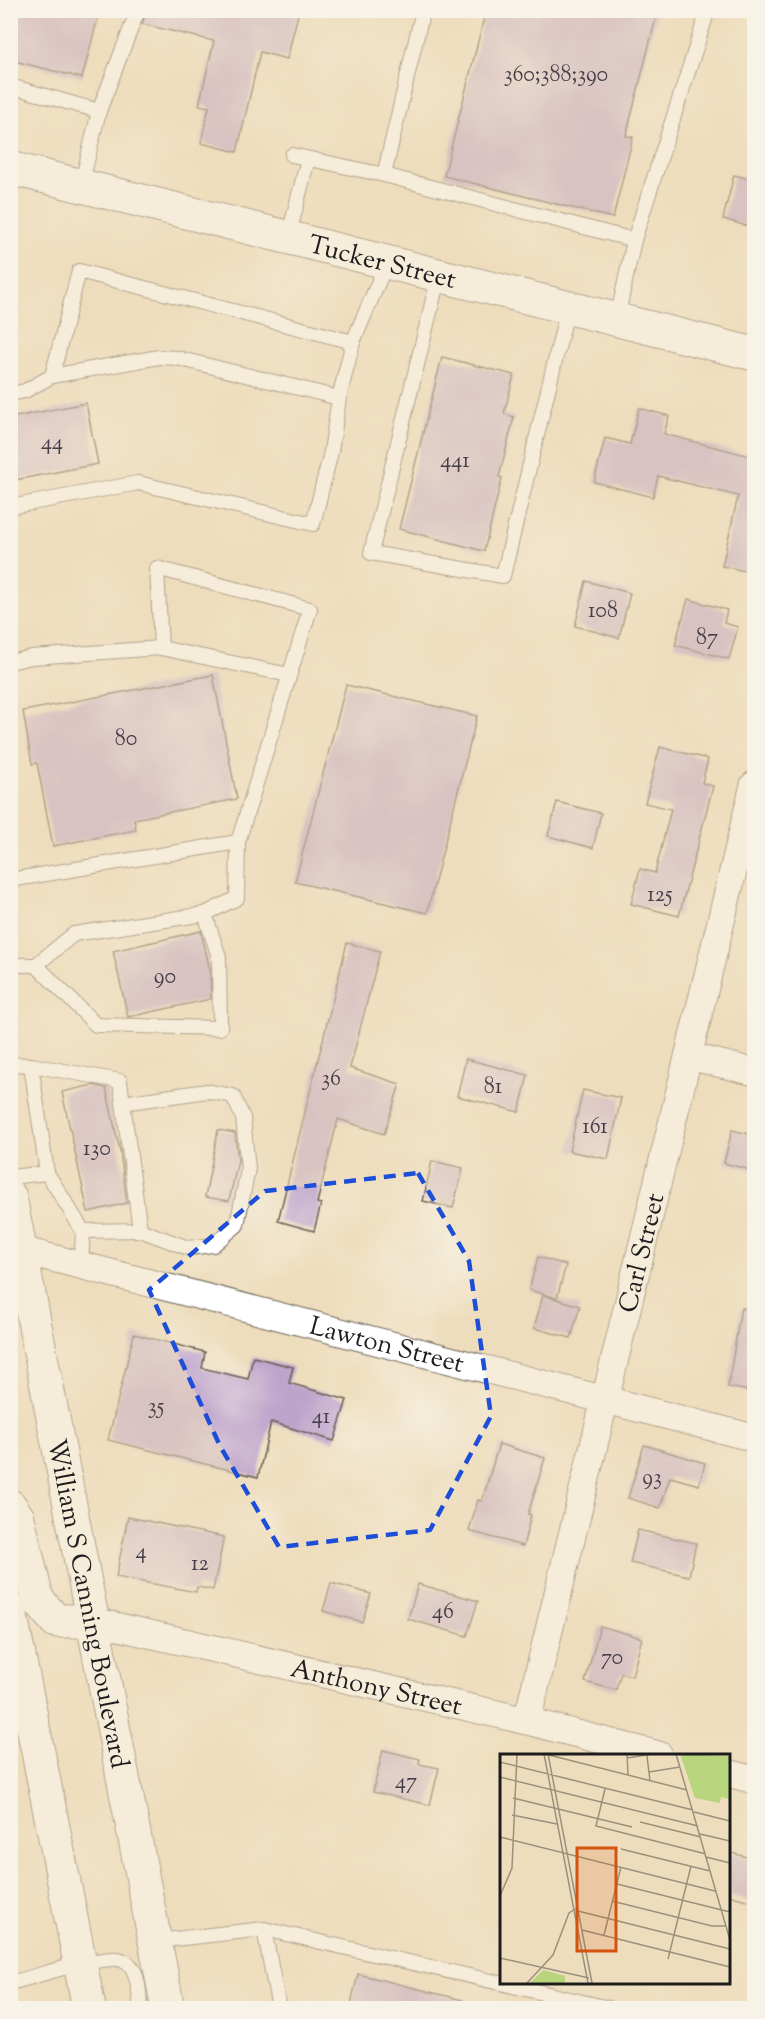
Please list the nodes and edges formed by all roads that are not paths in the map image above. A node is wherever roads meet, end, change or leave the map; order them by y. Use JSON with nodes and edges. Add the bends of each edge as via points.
{"nodes":[{"id":1,"x":138,"y":10,"type":"edge"},
{"id":2,"x":423,"y":10,"type":"edge"},
{"id":3,"x":708,"y":10,"type":"edge"},
{"id":4,"x":10,"y":86,"type":"edge"},
{"id":5,"x":99,"y":111,"type":"junction"},
{"id":6,"x":292,"y":155,"type":"dead end"},
{"id":7,"x":308,"y":159,"type":"junction"},
{"id":8,"x":10,"y":168,"type":"edge"},
{"id":9,"x":384,"y":175,"type":"junction"},
{"id":10,"x":81,"y":186,"type":"junction"},
{"id":11,"x":288,"y":238,"type":"junction"},
{"id":12,"x":634,"y":240,"type":"junction"},
{"id":13,"x":387,"y":262,"type":"junction"},
{"id":14,"x":439,"y":275,"type":"junction"},
{"id":15,"x":568,"y":307,"type":"junction"},
{"id":16,"x":617,"y":319,"type":"junction"},
{"id":17,"x":353,"y":342,"type":"junction"},
{"id":18,"x":754,"y":354,"type":"edge"},
{"id":19,"x":52,"y":376,"type":"junction"},
{"id":20,"x":10,"y":394,"type":"edge"},
{"id":21,"x":339,"y":398,"type":"junction"},
{"id":22,"x":10,"y":507,"type":"edge"},
{"id":23,"x":161,"y":648,"type":"junction"},
{"id":24,"x":10,"y":662,"type":"edge"},
{"id":25,"x":289,"y":675,"type":"junction"},
{"id":26,"x":754,"y":785,"type":"edge"},
{"id":27,"x":238,"y":842,"type":"junction"},
{"id":28,"x":10,"y":880,"type":"edge"},
{"id":29,"x":206,"y":914,"type":"junction"},
{"id":30,"x":10,"y":965,"type":"edge"},
{"id":31,"x":36,"y":965,"type":"junction"},
{"id":32,"x":688,"y":1056,"type":"junction"},
{"id":33,"x":10,"y":1064,"type":"edge"},
{"id":34,"x":31,"y":1065,"type":"junction"},
{"id":35,"x":754,"y":1072,"type":"edge"},
{"id":36,"x":123,"y":1102,"type":"junction"},
{"id":37,"x":47,"y":1173,"type":"junction"},
{"id":38,"x":10,"y":1177,"type":"edge"},
{"id":39,"x":10,"y":1197,"type":"edge"},
{"id":40,"x":140,"y":1230,"type":"junction"},
{"id":41,"x":83,"y":1231,"type":"junction"},
{"id":42,"x":21,"y":1250,"type":"junction"},
{"id":43,"x":81,"y":1266,"type":"junction"},
{"id":44,"x":605,"y":1401,"type":"junction"},
{"id":45,"x":754,"y":1438,"type":"edge"},
{"id":46,"x":10,"y":1506,"type":"edge"},
{"id":47,"x":10,"y":1611,"type":"edge"},
{"id":48,"x":93,"y":1621,"type":"junction"},
{"id":49,"x":527,"y":1721,"type":"junction"},
{"id":50,"x":655,"y":1754,"type":"edge"},
{"id":51,"x":729,"y":1773,"type":"edge"},
{"id":52,"x":754,"y":1780,"type":"edge"},
{"id":53,"x":264,"y":1929,"type":"junction"},
{"id":54,"x":156,"y":1941,"type":"junction"},
{"id":55,"x":80,"y":1965,"type":"junction"},
{"id":56,"x":10,"y":1983,"type":"edge"},
{"id":57,"x":89,"y":2008,"type":"edge"},
{"id":58,"x":141,"y":2008,"type":"edge"},
{"id":59,"x":168,"y":2008,"type":"edge"},
{"id":60,"x":279,"y":2008,"type":"edge"},
{"id":61,"x":609,"y":2008,"type":"edge"}],
"edges":[{"from":1,"to":5,"type":"lane"},
{"from":2,"to":9,"type":"lane"},
{"from":3,"to":12,"type":"lane"},
{"from":4,"to":5,"type":"lane"},
{"from":5,"to":10,"type":"lane"},
{"from":6,"to":7,"type":"lane"},
{"from":7,"to":9,"type":"lane"},
{"from":7,"to":11,"type":"lane"},
{"from":8,"to":10,"type":"main road","name":"Tucker Street"},
{"from":9,"to":12,"type":"lane"},
{"from":10,"to":11,"type":"main road","name":"Tucker Street"},
{"from":11,"to":13,"type":"main road","name":"Tucker Street"},
{"from":12,"to":16,"type":"lane"},
{"from":13,"to":14,"type":"main road","name":"Tucker Street"},
{"from":13,"to":17,"type":"lane"},
{"from":14,"to":15,"type":"main road","name":"Tucker Street"},
{"from":14,"to":15,"type":"lane","via":[[371,553],[503,576]]},
{"from":15,"to":16,"type":"main road","name":"Tucker Street"},
{"from":16,"to":18,"type":"main road","name":"Tucker Street"},
{"from":17,"to":19,"type":"lane","via":[[79,271]]},
{"from":17,"to":21,"type":"lane"},
{"from":19,"to":20,"type":"lane","via":[[25,391]]},
{"from":19,"to":21,"type":"lane","via":[[159,357],[177,358]]},
{"from":21,"to":22,"type":"lane","via":[[331,452],[313,524],[138,483]]},
{"from":23,"to":24,"type":"lane"},
{"from":23,"to":25,"type":"lane"},
{"from":23,"to":25,"type":"lane","via":[[157,568],[310,609]]},
{"from":25,"to":27,"type":"lane"},
{"from":26,"to":32,"type":"street","name":"Carl Street"},
{"from":27,"to":28,"type":"lane"},
{"from":27,"to":29,"type":"lane","via":[[237,898]]},
{"from":29,"to":31,"type":"lane","via":[[74,934]]},
{"from":29,"to":31,"type":"lane","via":[[219,957],[220,1028],[96,1025]]},
{"from":30,"to":31,"type":"lane"},
{"from":32,"to":35,"type":"street"},
{"from":32,"to":44,"type":"street","name":"Carl Street"},
{"from":33,"to":34,"type":"lane"},
{"from":34,"to":36,"type":"lane","via":[[120,1081]]},
{"from":34,"to":37,"type":"lane"},
{"from":36,"to":40,"type":"lane"},
{"from":36,"to":40,"type":"lane","via":[[207,1091],[233,1096],[243,1118],[248,1169],[237,1225],[213,1245],[188,1248]]},
{"from":37,"to":38,"type":"lane"},
{"from":37,"to":41,"type":"lane"},
{"from":39,"to":42,"type":"main road","name":"William S Canning Boulevard"},
{"from":40,"to":41,"type":"lane"},
{"from":41,"to":43,"type":"lane"},
{"from":42,"to":43,"type":"street","name":"Lawton Street"},
{"from":42,"to":48,"type":"main road","name":"William S Canning Boulevard"},
{"from":43,"to":44,"type":"street","name":"Lawton Street"},
{"from":44,"to":45,"type":"street","name":"Lawton Street"},
{"from":44,"to":49,"type":"street","name":"Carl Street"},
{"from":46,"to":48,"type":"main road","via":[[18,1518],[37,1599],[56,1622]]},
{"from":47,"to":55,"type":"main road"},
{"from":48,"to":49,"type":"street","name":"Anthony Street"},
{"from":48,"to":54,"type":"main road","name":"William S Canning Boulevard"},
{"from":49,"to":50,"type":"street","name":"Anthony Street"},
{"from":51,"to":52,"type":"street"},
{"from":53,"to":54,"type":"lane"},
{"from":53,"to":60,"type":"lane"},
{"from":53,"to":61,"type":"lane"},
{"from":54,"to":59,"type":"main road","name":"William S Canning Boulevard"},
{"from":55,"to":56,"type":"lane"},
{"from":55,"to":57,"type":"main road"},
{"from":55,"to":58,"type":"lane","via":[[112,1959],[131,1965]]}]}
